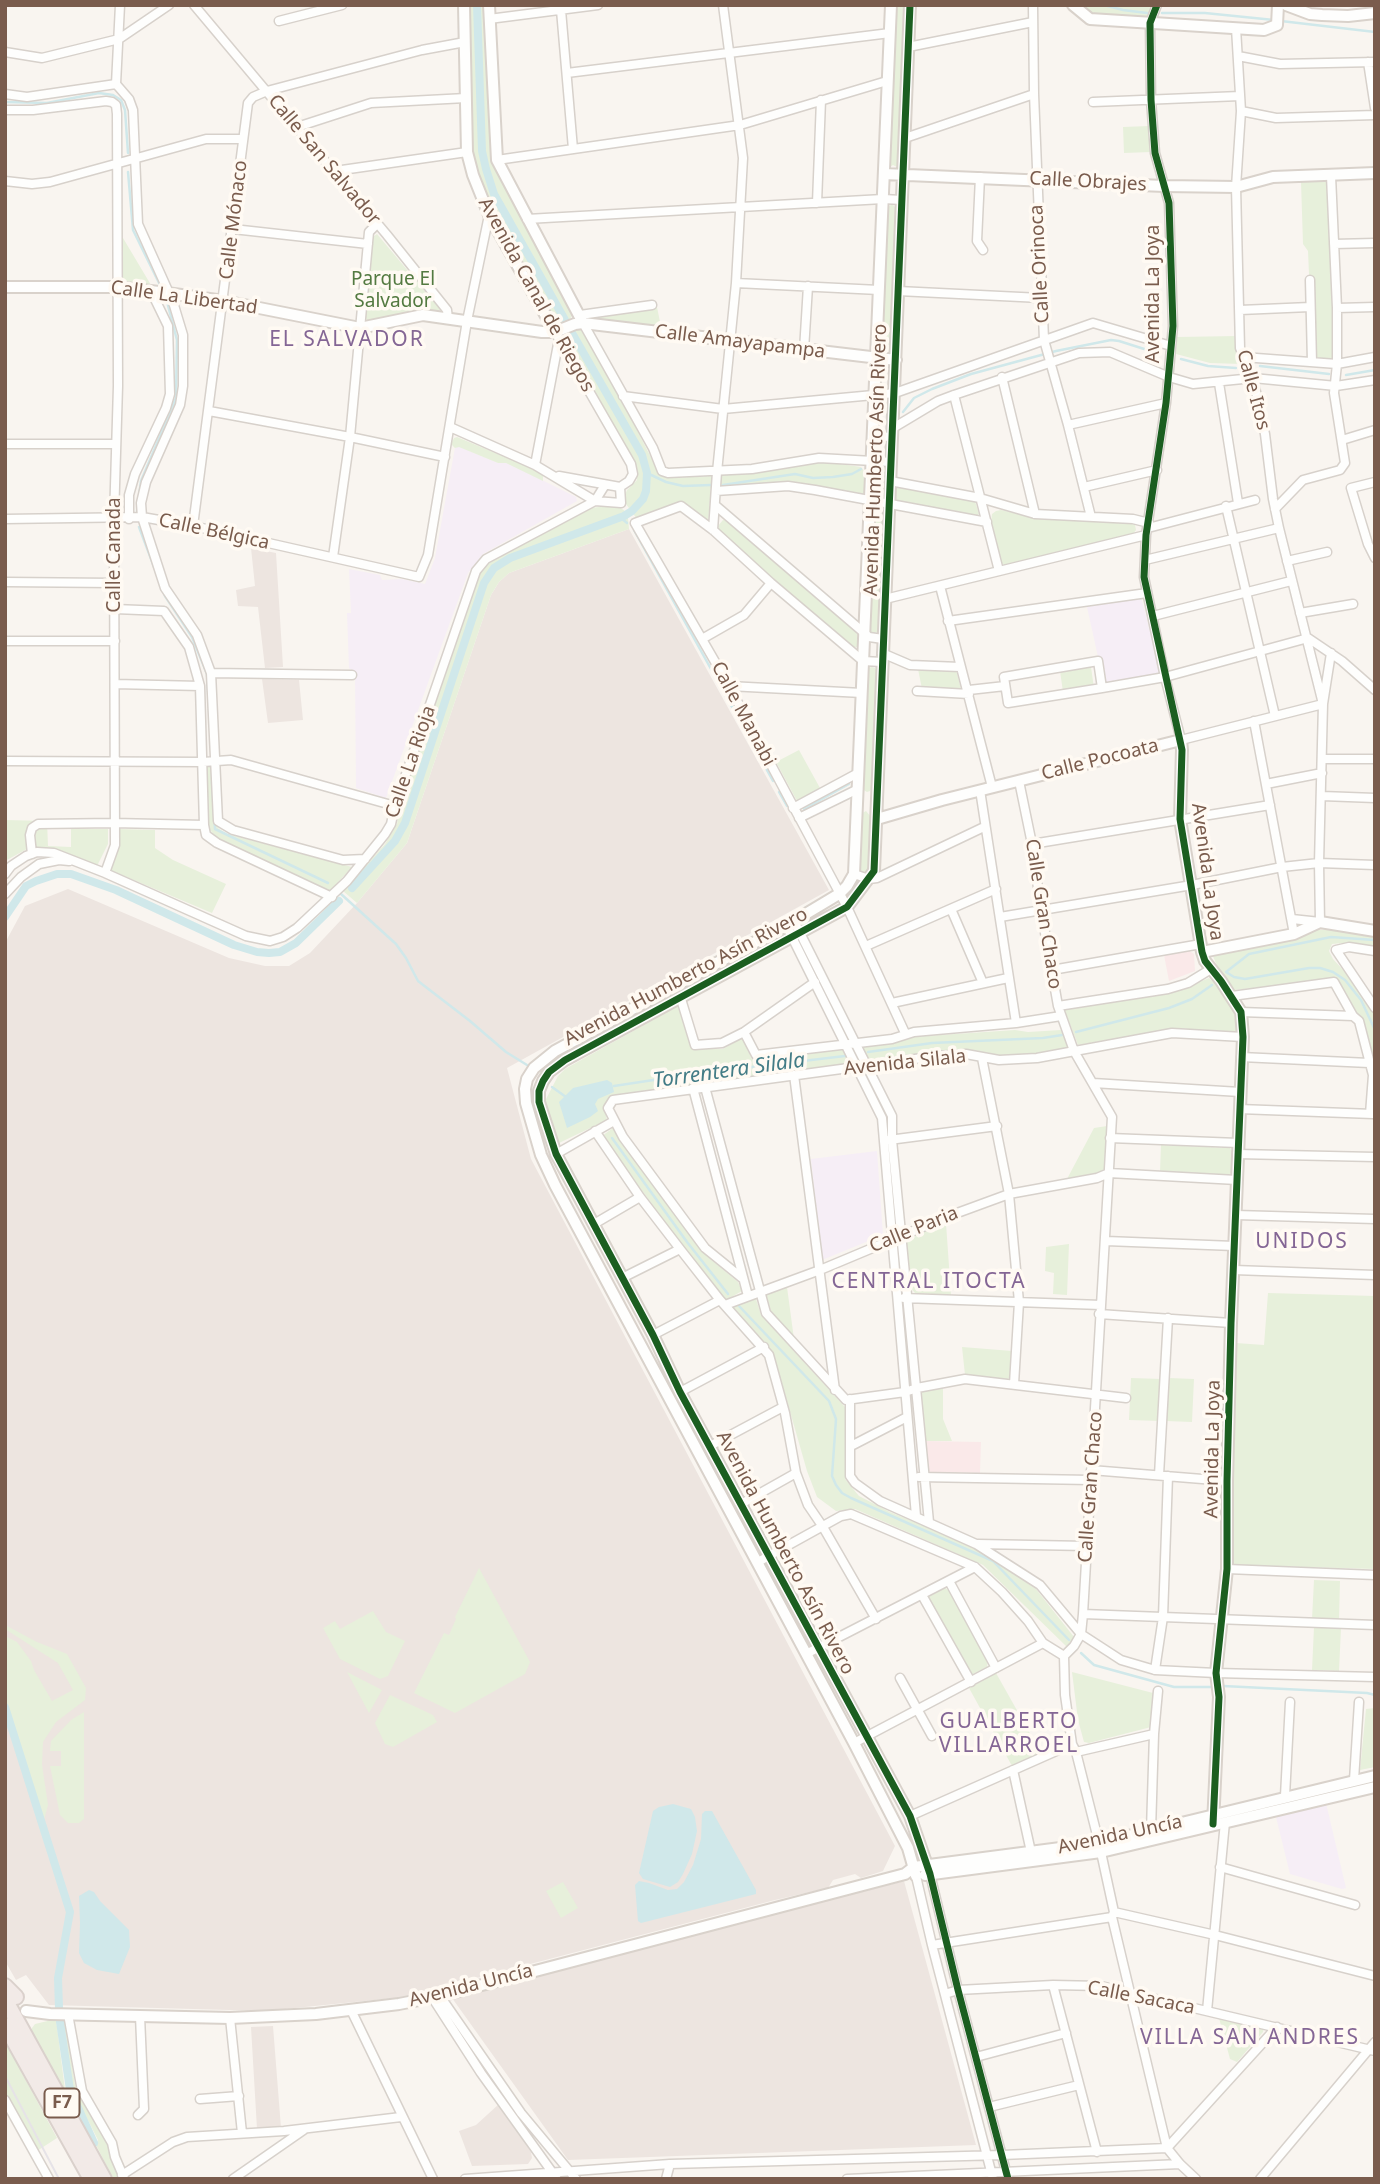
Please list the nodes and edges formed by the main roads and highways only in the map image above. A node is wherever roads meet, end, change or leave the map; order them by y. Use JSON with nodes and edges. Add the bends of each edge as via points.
{"nodes":[{"id":1,"x":8,"y":1994,"type":"edge"},
{"id":2,"x":14,"y":2027,"type":"edge"},
{"id":3,"x":27,"y":2052,"type":"junction"},
{"id":4,"x":92,"y":2179,"type":"edge"},
{"id":5,"x":104,"y":2179,"type":"edge"}],
"edges":[{"from":1,"to":2,"type":"highway","number":"F7"},
{"from":2,"to":3,"type":"highway","number":"F7"},
{"from":3,"to":4,"type":"highway","number":"F7"},
{"from":3,"to":5,"type":"highway","number":"F7"}]}
